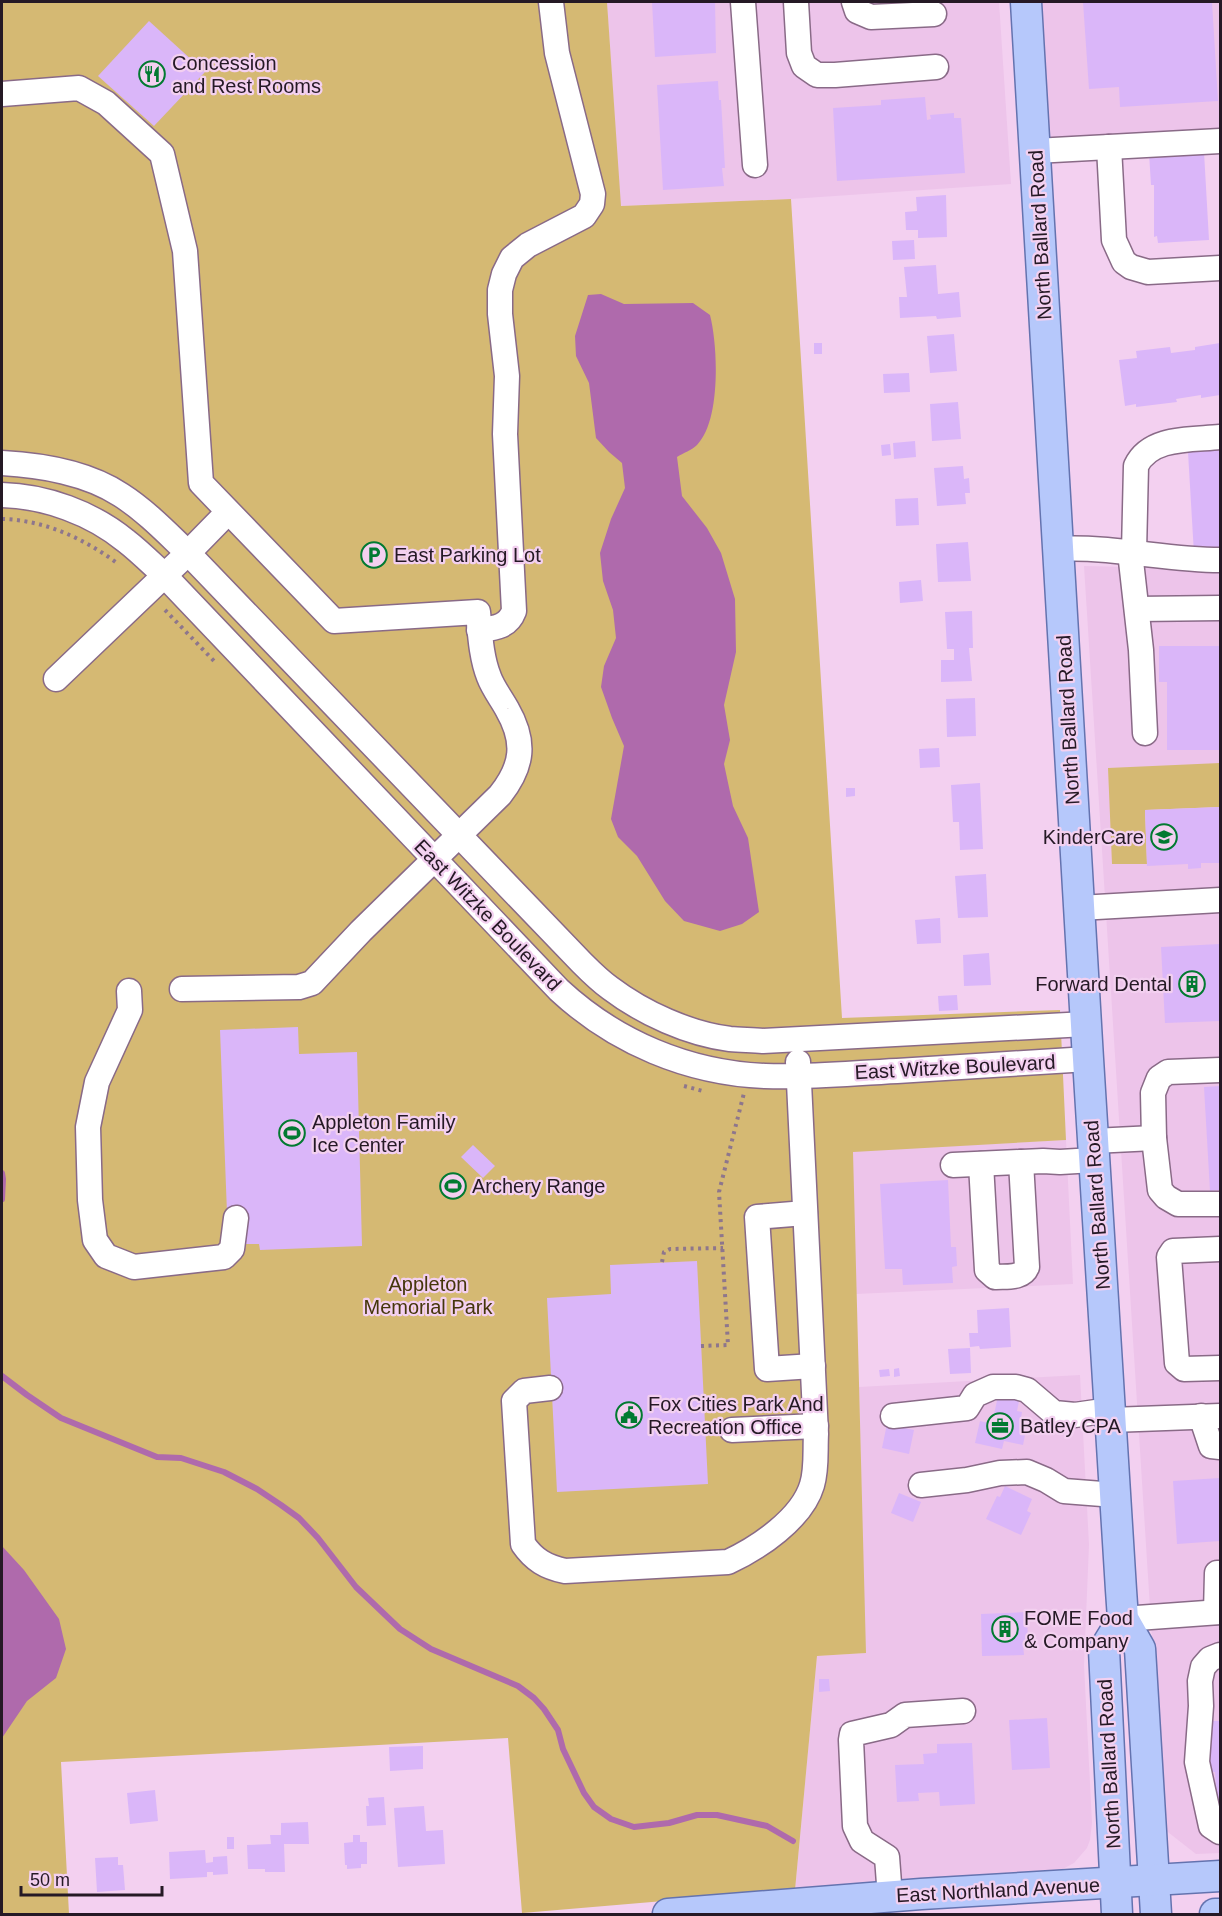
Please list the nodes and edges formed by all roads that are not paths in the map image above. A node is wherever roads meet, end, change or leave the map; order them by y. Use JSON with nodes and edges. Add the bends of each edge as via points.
{"nodes":[{"id":1,"x":551,"y":2,"type":"edge"},
{"id":2,"x":743,"y":2,"type":"edge"},
{"id":3,"x":796,"y":2,"type":"edge"},
{"id":4,"x":854,"y":2,"type":"edge"},
{"id":5,"x":1026,"y":2,"type":"edge"},
{"id":6,"x":934,"y":14,"type":"dead end"},
{"id":7,"x":936,"y":67,"type":"dead end"},
{"id":8,"x":2,"y":94,"type":"edge"},
{"id":9,"x":1221,"y":141,"type":"edge"},
{"id":10,"x":1109,"y":147,"type":"junction"},
{"id":11,"x":1035,"y":151,"type":"junction"},
{"id":12,"x":755,"y":165,"type":"dead end"},
{"id":13,"x":1221,"y":268,"type":"edge"},
{"id":14,"x":1221,"y":437,"type":"edge"},
{"id":15,"x":2,"y":464,"type":"edge"},
{"id":16,"x":2,"y":495,"type":"edge"},
{"id":17,"x":228,"y":512,"type":"junction"},
{"id":18,"x":1058,"y":549,"type":"junction"},
{"id":19,"x":1132,"y":552,"type":"junction"},
{"id":20,"x":188,"y":553,"type":"junction"},
{"id":21,"x":1221,"y":560,"type":"edge"},
{"id":22,"x":164,"y":574,"type":"junction"},
{"id":23,"x":1221,"y":608,"type":"edge"},
{"id":24,"x":1137,"y":609,"type":"junction"},
{"id":25,"x":479,"y":630,"type":"junction"},
{"id":26,"x":56,"y":679,"type":"dead end"},
{"id":27,"x":1145,"y":733,"type":"dead end"},
{"id":28,"x":459,"y":837,"type":"junction"},
{"id":29,"x":435,"y":860,"type":"junction"},
{"id":30,"x":1221,"y":900,"type":"edge"},
{"id":31,"x":1079,"y":908,"type":"junction"},
{"id":32,"x":182,"y":990,"type":"dead end"},
{"id":33,"x":129,"y":991,"type":"dead end"},
{"id":34,"x":1086,"y":1024,"type":"junction"},
{"id":35,"x":797,"y":1041,"type":"junction"},
{"id":36,"x":1088,"y":1059,"type":"junction"},
{"id":37,"x":1221,"y":1070,"type":"edge"},
{"id":38,"x":798,"y":1076,"type":"junction"},
{"id":39,"x":1154,"y":1138,"type":"junction"},
{"id":40,"x":1094,"y":1151,"type":"junction"},
{"id":41,"x":1021,"y":1162,"type":"junction"},
{"id":42,"x":981,"y":1164,"type":"junction"},
{"id":43,"x":953,"y":1165,"type":"dead end"},
{"id":44,"x":1221,"y":1204,"type":"edge"},
{"id":45,"x":805,"y":1213,"type":"junction"},
{"id":46,"x":236,"y":1218,"type":"dead end"},
{"id":47,"x":1221,"y":1249,"type":"edge"},
{"id":48,"x":813,"y":1366,"type":"junction"},
{"id":49,"x":1221,"y":1368,"type":"edge"},
{"id":50,"x":550,"y":1388,"type":"dead end"},
{"id":51,"x":1110,"y":1415,"type":"junction"},
{"id":52,"x":893,"y":1416,"type":"dead end"},
{"id":53,"x":1211,"y":1416,"type":"edge"},
{"id":54,"x":816,"y":1426,"type":"junction"},
{"id":55,"x":732,"y":1430,"type":"dead end"},
{"id":56,"x":1221,"y":1447,"type":"edge"},
{"id":57,"x":921,"y":1485,"type":"dead end"},
{"id":58,"x":1115,"y":1495,"type":"junction"},
{"id":59,"x":1221,"y":1573,"type":"edge"},
{"id":60,"x":1218,"y":1612,"type":"edge"},
{"id":61,"x":1123,"y":1619,"type":"junction"},
{"id":62,"x":1221,"y":1655,"type":"edge"},
{"id":63,"x":963,"y":1711,"type":"dead end"},
{"id":64,"x":1221,"y":1832,"type":"edge"},
{"id":65,"x":1221,"y":1876,"type":"edge"},
{"id":66,"x":1154,"y":1880,"type":"junction"},
{"id":67,"x":1115,"y":1883,"type":"junction"},
{"id":68,"x":890,"y":1897,"type":"junction"},
{"id":69,"x":668,"y":1914,"type":"edge"},
{"id":70,"x":1117,"y":1914,"type":"edge"},
{"id":71,"x":1156,"y":1914,"type":"edge"},
{"id":72,"x":1215,"y":1914,"type":"edge"},
{"id":73,"x":1221,"y":1914,"type":"edge"}],
"edges":[{"from":1,"to":25,"type":"street","via":[[557,53],[593,194],[592,204],[578,221],[528,245],[512,258],[504,274],[500,314],[507,376],[505,434],[514,611],[503,625]]},
{"from":2,"to":12,"type":"street"},
{"from":3,"to":7,"type":"street","via":[[799,53],[804,66],[817,75]]},
{"from":4,"to":6,"type":"street","via":[[857,11],[872,17]]},
{"from":5,"to":11,"type":"main road","name":"North Ballard Road"},
{"from":8,"to":17,"type":"street","via":[[79,88],[106,103],[162,154],[185,251],[201,483]]},
{"from":9,"to":10,"type":"street"},
{"from":10,"to":11,"type":"street"},
{"from":10,"to":13,"type":"street","via":[[1114,240],[1124,262],[1148,272]]},
{"from":11,"to":18,"type":"main road","name":"North Ballard Road"},
{"from":14,"to":19,"type":"street","via":[[1165,442],[1140,456],[1136,466]]},
{"from":15,"to":20,"type":"street","name":"East Witzke Boulevard","via":[[53,469],[111,490],[135,505]]},
{"from":16,"to":22,"type":"street","name":"East Witzke Boulevard","via":[[38,499],[91,519],[126,540]]},
{"from":17,"to":20,"type":"street"},
{"from":17,"to":25,"type":"street","via":[[334,621],[478,612]]},
{"from":18,"to":19,"type":"street"},
{"from":18,"to":31,"type":"main road","name":"North Ballard Road"},
{"from":19,"to":21,"type":"street"},
{"from":19,"to":24,"type":"street"},
{"from":20,"to":22,"type":"street"},
{"from":20,"to":28,"type":"street","name":"East Witzke Boulevard"},
{"from":22,"to":26,"type":"street"},
{"from":22,"to":29,"type":"street","name":"East Witzke Boulevard"},
{"from":23,"to":24,"type":"street"},
{"from":24,"to":27,"type":"street"},
{"from":25,"to":28,"type":"street","via":[[488,675],[516,727],[519,761],[508,785]]},
{"from":28,"to":29,"type":"street"},
{"from":28,"to":35,"type":"street","name":"East Witzke Boulevard","via":[[582,963],[628,1000],[670,1021],[712,1035]]},
{"from":29,"to":32,"type":"street","via":[[312,983],[299,987]]},
{"from":29,"to":38,"type":"street","name":"East Witzke Boulevard","via":[[559,990],[600,1023],[631,1041],[694,1066],[748,1075]]},
{"from":30,"to":31,"type":"street"},
{"from":31,"to":34,"type":"main road","name":"North Ballard Road"},
{"from":33,"to":46,"type":"street","via":[[130,1010],[97,1082],[87,1127],[94,1240],[106,1256],[134,1268],[224,1257],[232,1249]]},
{"from":34,"to":35,"type":"street","name":"East Witzke Boulevard"},
{"from":34,"to":36,"type":"main road","name":"North Ballard Road"},
{"from":35,"to":38,"type":"street"},
{"from":36,"to":38,"type":"street","name":"East Witzke Boulevard"},
{"from":36,"to":40,"type":"main road","name":"North Ballard Road"},
{"from":37,"to":39,"type":"street","via":[[1168,1072],[1159,1078],[1153,1093]]},
{"from":38,"to":45,"type":"street"},
{"from":39,"to":40,"type":"street"},
{"from":39,"to":44,"type":"street","via":[[1160,1190],[1166,1197],[1178,1204]]},
{"from":40,"to":41,"type":"street"},
{"from":40,"to":51,"type":"main road","name":"North Ballard Road"},
{"from":41,"to":42,"type":"street"},
{"from":41,"to":42,"type":"street","via":[[1027,1267],[1020,1276],[995,1277],[987,1270]]},
{"from":42,"to":43,"type":"street"},
{"from":45,"to":48,"type":"street"},
{"from":45,"to":48,"type":"street","via":[[757,1216],[767,1369]]},
{"from":47,"to":49,"type":"street","via":[[1173,1251],[1169,1257],[1176,1363],[1184,1369]]},
{"from":48,"to":54,"type":"street"},
{"from":50,"to":54,"type":"street","via":[[524,1391],[514,1401],[522,1536],[529,1553],[541,1563],[565,1571],[728,1562],[744,1554],[787,1522],[809,1494]]},
{"from":51,"to":52,"type":"street","via":[[1054,1413],[1027,1390],[1016,1386],[993,1387],[975,1395],[967,1408]]},
{"from":51,"to":53,"type":"street"},
{"from":51,"to":58,"type":"main road","name":"North Ballard Road"},
{"from":53,"to":56,"type":"street","via":[[1211,1446]]},
{"from":54,"to":55,"type":"street"},
{"from":57,"to":58,"type":"street","via":[[1000,1473],[1027,1473],[1064,1491]]},
{"from":58,"to":61,"type":"main road","name":"North Ballard Road"},
{"from":59,"to":60,"type":"street","via":[[1217,1573]]},
{"from":60,"to":61,"type":"street"},
{"from":61,"to":66,"type":"main road","name":"North Ballard Road","via":[[1140,1649]]},
{"from":61,"to":67,"type":"main road","name":"North Ballard Road","via":[[1104,1650]]},
{"from":62,"to":64,"type":"street","via":[[1203,1667],[1197,1762],[1211,1826]]},
{"from":63,"to":68,"type":"street","via":[[906,1715],[891,1725],[852,1734],[855,1826],[862,1841],[887,1857]]},
{"from":65,"to":66,"type":"main road","name":"East Northland Avenue"},
{"from":66,"to":67,"type":"main road","name":"East Northland Avenue"},
{"from":66,"to":71,"type":"main road","name":"North Ballard Road"},
{"from":67,"to":68,"type":"main road","name":"East Northland Avenue"},
{"from":67,"to":70,"type":"main road","name":"North Ballard Road"},
{"from":68,"to":69,"type":"main road","name":"East Northland Avenue"},
{"from":72,"to":73,"type":"main road"}]}
